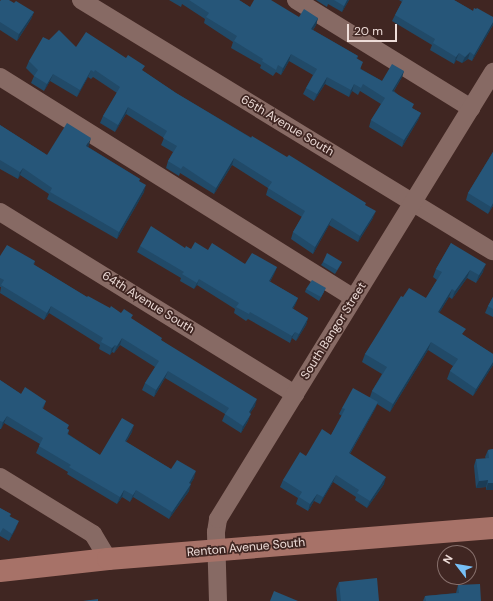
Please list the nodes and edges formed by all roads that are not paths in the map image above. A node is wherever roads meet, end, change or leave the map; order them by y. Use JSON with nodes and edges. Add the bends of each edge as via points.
{"nodes":[{"id":1,"x":81,"y":0,"type":"edge"},
{"id":2,"x":296,"y":0,"type":"edge"},
{"id":3,"x":493,"y":72,"type":"edge"},
{"id":4,"x":0,"y":77,"type":"edge"},
{"id":5,"x":471,"y":108,"type":"junction"},
{"id":6,"x":413,"y":202,"type":"junction"},
{"id":7,"x":0,"y":212,"type":"edge"},
{"id":8,"x":493,"y":251,"type":"edge"},
{"id":9,"x":354,"y":298,"type":"junction"},
{"id":10,"x":295,"y":394,"type":"junction"},
{"id":11,"x":0,"y":477,"type":"edge"},
{"id":12,"x":493,"y":528,"type":"edge"},
{"id":13,"x":216,"y":550,"type":"junction"},
{"id":14,"x":108,"y":559,"type":"junction"},
{"id":15,"x":0,"y":571,"type":"edge"},
{"id":16,"x":218,"y":601,"type":"edge"}],
"edges":[{"from":1,"to":6,"type":"street","name":"65th Avenue South"},
{"from":2,"to":5,"type":"street"},
{"from":3,"to":5,"type":"street","name":"South Bangor Street"},
{"from":4,"to":9,"type":"street"},
{"from":5,"to":6,"type":"street","name":"South Bangor Street"},
{"from":6,"to":8,"type":"street","name":"65th Avenue South"},
{"from":6,"to":9,"type":"street","name":"South Bangor Street"},
{"from":7,"to":10,"type":"street","name":"64th Avenue South"},
{"from":9,"to":10,"type":"street","name":"South Bangor Street"},
{"from":10,"to":13,"type":"street","name":"South Bangor Street","via":[[218,519]]},
{"from":11,"to":14,"type":"street","via":[[93,534]]},
{"from":12,"to":13,"type":"main road","name":"Renton Avenue South"},
{"from":13,"to":14,"type":"main road","name":"Renton Avenue South"},
{"from":13,"to":16,"type":"street","name":"South Bangor Street"},
{"from":14,"to":15,"type":"main road","name":"Renton Avenue South"}]}
